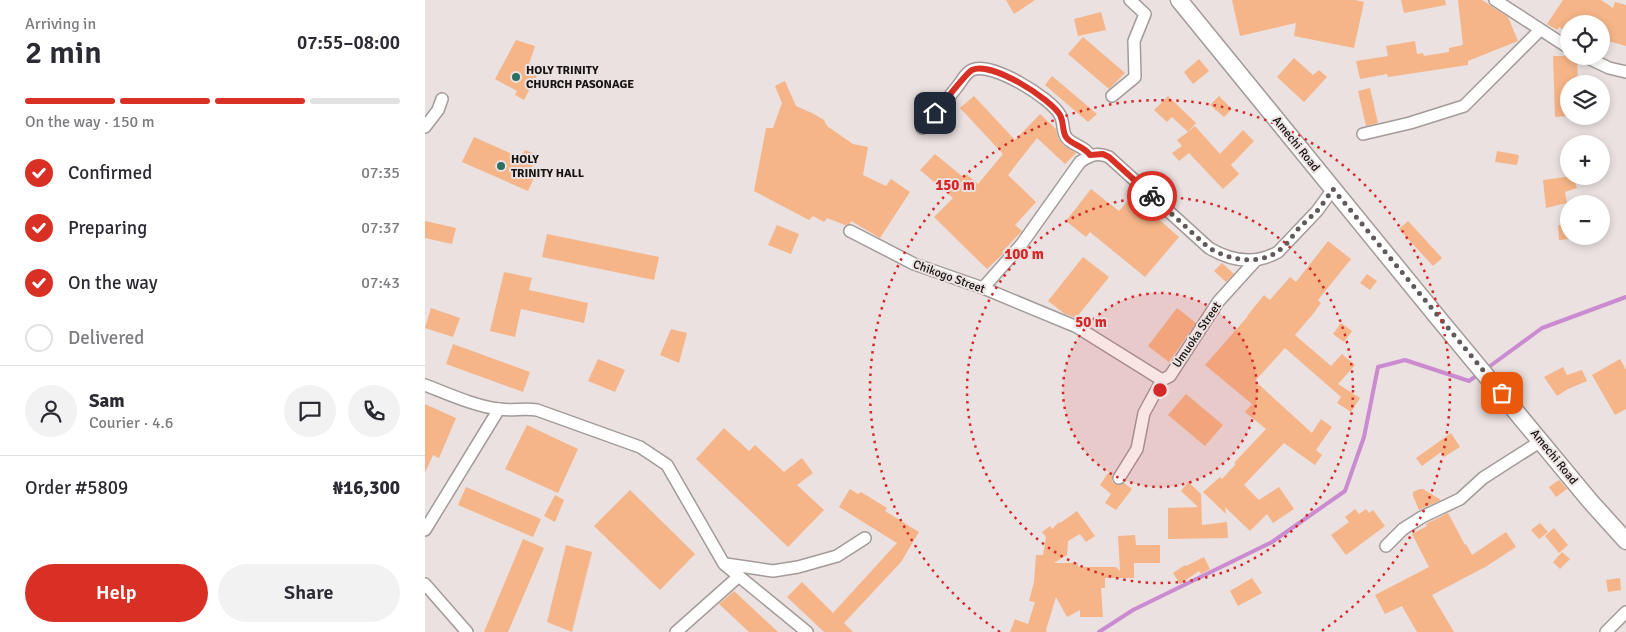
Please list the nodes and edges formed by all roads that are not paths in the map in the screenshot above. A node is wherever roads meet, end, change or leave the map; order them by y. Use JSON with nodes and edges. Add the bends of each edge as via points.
{"nodes":[{"id":1,"x":1130,"y":0,"type":"edge"},
{"id":2,"x":1179,"y":0,"type":"edge"},
{"id":3,"x":1495,"y":0,"type":"edge"},
{"id":4,"x":1540,"y":30,"type":"junction"},
{"id":5,"x":1560,"y":42,"type":"edge"},
{"id":6,"x":1603,"y":65,"type":"edge"},
{"id":7,"x":1626,"y":72,"type":"edge"},
{"id":8,"x":1112,"y":96,"type":"dead end"},
{"id":9,"x":442,"y":99,"type":"dead end"},
{"id":10,"x":425,"y":127,"type":"edge"},
{"id":11,"x":922,"y":128,"type":"dead end"},
{"id":12,"x":1363,"y":134,"type":"dead end"},
{"id":13,"x":1090,"y":155,"type":"junction"},
{"id":14,"x":1333,"y":189,"type":"junction"},
{"id":15,"x":850,"y":231,"type":"dead end"},
{"id":16,"x":1256,"y":260,"type":"junction"},
{"id":17,"x":983,"y":288,"type":"junction"},
{"id":18,"x":1051,"y":318,"type":"joint"},
{"id":19,"x":1162,"y":380,"type":"junction"},
{"id":20,"x":425,"y":385,"type":"edge"},
{"id":21,"x":499,"y":409,"type":"junction"},
{"id":22,"x":1541,"y":441,"type":"junction"},
{"id":23,"x":1119,"y":478,"type":"dead end"},
{"id":24,"x":425,"y":530,"type":"edge"},
{"id":25,"x":865,"y":538,"type":"dead end"},
{"id":26,"x":1626,"y":541,"type":"edge"},
{"id":27,"x":1386,"y":546,"type":"dead end"},
{"id":28,"x":724,"y":564,"type":"junction"},
{"id":29,"x":739,"y":576,"type":"junction"},
{"id":30,"x":425,"y":584,"type":"edge"},
{"id":31,"x":1626,"y":612,"type":"edge"},
{"id":32,"x":467,"y":632,"type":"edge"},
{"id":33,"x":677,"y":632,"type":"edge"},
{"id":34,"x":807,"y":632,"type":"edge"},
{"id":35,"x":1606,"y":632,"type":"edge"}],
"edges":[{"from":1,"to":8,"type":"street","via":[[1145,14],[1134,41],[1135,77]]},
{"from":2,"to":14,"type":"main road","name":"Amechi Road"},
{"from":3,"to":4,"type":"street"},
{"from":4,"to":5,"type":"street"},
{"from":4,"to":12,"type":"street","via":[[1464,106]]},
{"from":6,"to":7,"type":"street"},
{"from":9,"to":10,"type":"street"},
{"from":11,"to":13,"type":"street","via":[[965,74],[983,68],[1003,75],[1047,100],[1061,116],[1065,136]]},
{"from":13,"to":16,"type":"street","via":[[1109,157],[1209,248],[1235,259]]},
{"from":13,"to":17,"type":"street","via":[[1080,162],[1021,245]]},
{"from":14,"to":16,"type":"street","via":[[1285,246],[1271,256]]},
{"from":14,"to":22,"type":"main road","name":"Amechi Road"},
{"from":15,"to":17,"type":"street","name":"Chikogo Street","via":[[914,264]]},
{"from":16,"to":19,"type":"street","name":"Umuoka Street","via":[[1218,302],[1170,376]]},
{"from":17,"to":18,"type":"street","name":"Chikogo Street"},
{"from":18,"to":19,"type":"street","name":"Umuoka Street","via":[[1077,327]]},
{"from":19,"to":23,"type":"street","via":[[1144,413],[1137,449]]},
{"from":20,"to":21,"type":"street"},
{"from":21,"to":24,"type":"street"},
{"from":21,"to":28,"type":"street","via":[[537,410],[647,451],[667,465]]},
{"from":22,"to":26,"type":"main road","name":"Amechi Road"},
{"from":22,"to":27,"type":"street","via":[[1483,478],[1461,499],[1403,529]]},
{"from":25,"to":28,"type":"street","via":[[837,556],[798,567],[773,571]]},
{"from":28,"to":29,"type":"street"},
{"from":29,"to":33,"type":"street"},
{"from":29,"to":34,"type":"street"},
{"from":30,"to":32,"type":"street"},
{"from":31,"to":35,"type":"street"}]}
